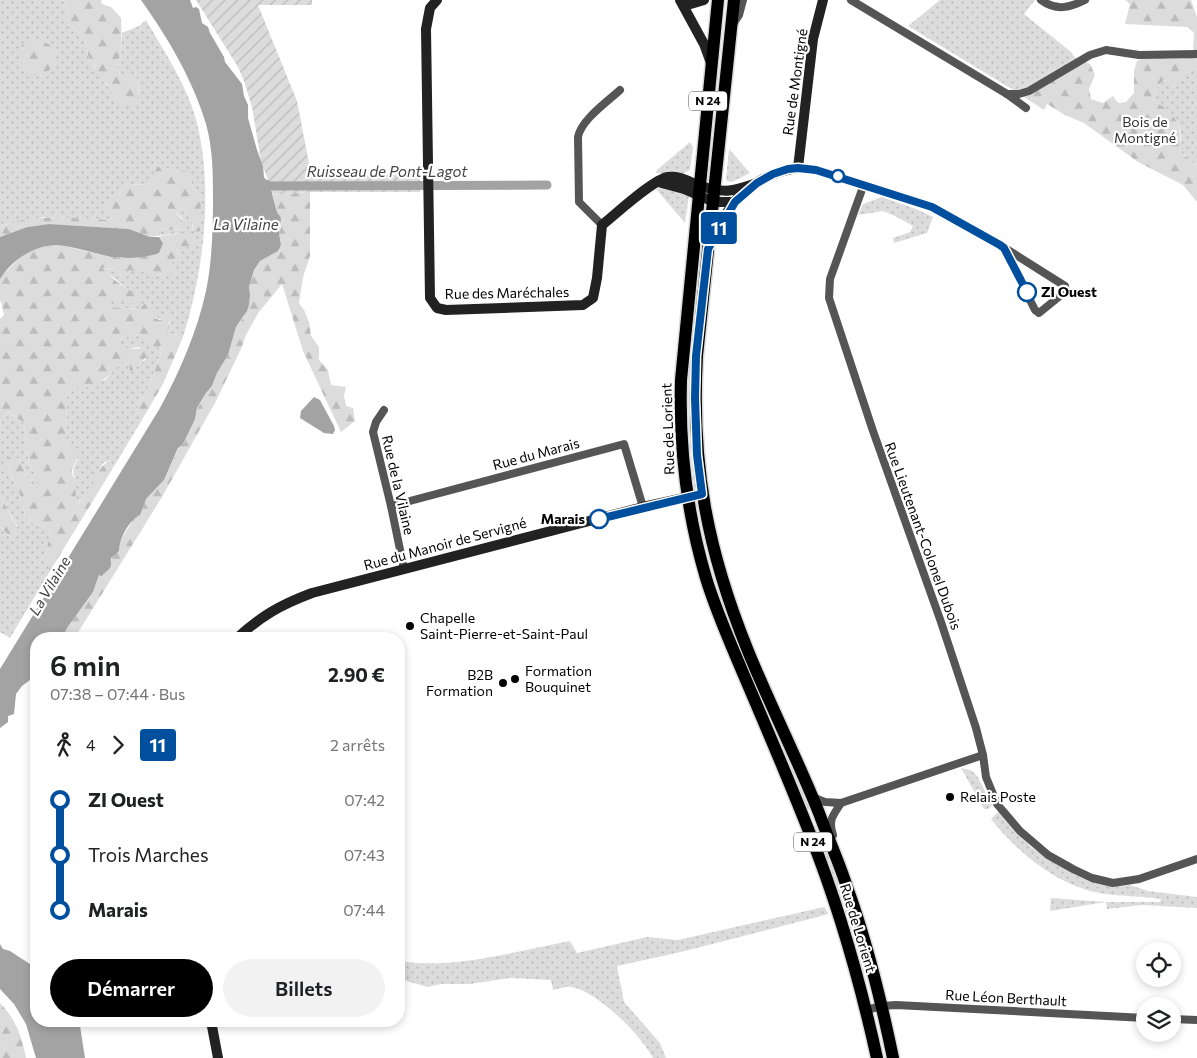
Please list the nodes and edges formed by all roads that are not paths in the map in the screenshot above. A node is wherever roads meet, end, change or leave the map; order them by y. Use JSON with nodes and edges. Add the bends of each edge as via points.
{"nodes":[{"id":1,"x":437,"y":0,"type":"edge"},
{"id":2,"x":704,"y":0,"type":"edge"},
{"id":3,"x":718,"y":0,"type":"edge"},
{"id":4,"x":734,"y":0,"type":"edge"},
{"id":5,"x":743,"y":0,"type":"edge"},
{"id":6,"x":822,"y":0,"type":"edge"},
{"id":7,"x":851,"y":0,"type":"edge"},
{"id":8,"x":1041,"y":0,"type":"edge"},
{"id":9,"x":1085,"y":0,"type":"edge"},
{"id":10,"x":682,"y":3,"type":"edge"},
{"id":11,"x":731,"y":27,"type":"junction"},
{"id":12,"x":1197,"y":54,"type":"edge"},
{"id":13,"x":712,"y":64,"type":"junction"},
{"id":14,"x":620,"y":90,"type":"dead end"},
{"id":15,"x":1007,"y":94,"type":"junction"},
{"id":16,"x":1026,"y":108,"type":"dead end"},
{"id":17,"x":798,"y":168,"type":"junction"},
{"id":18,"x":757,"y":183,"type":"junction"},
{"id":19,"x":864,"y":184,"type":"junction"},
{"id":20,"x":700,"y":191,"type":"junction"},
{"id":21,"x":714,"y":196,"type":"junction"},
{"id":22,"x":735,"y":202,"type":"junction"},
{"id":23,"x":602,"y":225,"type":"junction"},
{"id":24,"x":1004,"y":248,"type":"junction"},
{"id":25,"x":708,"y":249,"type":"junction"},
{"id":26,"x":683,"y":355,"type":"junction"},
{"id":27,"x":696,"y":356,"type":"junction"},
{"id":28,"x":384,"y":410,"type":"dead end"},
{"id":29,"x":702,"y":494,"type":"junction"},
{"id":30,"x":688,"y":497,"type":"junction"},
{"id":31,"x":391,"y":506,"type":"junction"},
{"id":32,"x":643,"y":507,"type":"junction"},
{"id":33,"x":404,"y":569,"type":"junction"},
{"id":34,"x":244,"y":632,"type":"edge"},
{"id":35,"x":742,"y":653,"type":"junction"},
{"id":36,"x":983,"y":755,"type":"junction"},
{"id":37,"x":812,"y":797,"type":"junction"},
{"id":38,"x":841,"y":803,"type":"junction"},
{"id":39,"x":800,"y":809,"type":"junction"},
{"id":40,"x":818,"y":812,"type":"junction"},
{"id":41,"x":1197,"y":859,"type":"edge"},
{"id":42,"x":847,"y":886,"type":"junction"},
{"id":43,"x":882,"y":1006,"type":"junction"},
{"id":44,"x":866,"y":1010,"type":"junction"},
{"id":45,"x":1136,"y":1017,"type":"edge"},
{"id":46,"x":1181,"y":1019,"type":"edge"},
{"id":47,"x":1197,"y":1020,"type":"edge"},
{"id":48,"x":212,"y":1027,"type":"edge"},
{"id":49,"x":218,"y":1058,"type":"edge"},
{"id":50,"x":877,"y":1058,"type":"edge"},
{"id":51,"x":893,"y":1058,"type":"edge"}],
"edges":[{"from":1,"to":23,"type":"street","name":"Rue des Maréchales","via":[[430,8],[426,30],[430,298],[437,308],[561,307],[589,302],[593,298],[597,278]]},
{"from":2,"to":10,"type":"street"},
{"from":3,"to":13,"type":"main road","name":"Rue de Lorient","number":"N 24"},
{"from":4,"to":11,"type":"main road","name":"Rue de Lorient","number":"N 24"},
{"from":5,"to":11,"type":"street"},
{"from":6,"to":17,"type":"street","name":"Rue de Montigné","via":[[813,39]]},
{"from":7,"to":15,"type":"street"},
{"from":8,"to":9,"type":"street","via":[[1055,8],[1069,7]]},
{"from":10,"to":13,"type":"street"},
{"from":11,"to":21,"type":"main road","name":"Rue de Lorient","number":"N 24"},
{"from":12,"to":15,"type":"street","via":[[1139,55],[1106,50],[1090,55],[1029,91]]},
{"from":13,"to":20,"type":"main road","name":"Rue de Lorient","number":"N 24"},
{"from":14,"to":23,"type":"street","via":[[584,123],[578,137],[579,202]]},
{"from":15,"to":16,"type":"street"},
{"from":17,"to":18,"type":"street","via":[[773,174]]},
{"from":17,"to":19,"type":"street"},
{"from":18,"to":21,"type":"street"},
{"from":18,"to":22,"type":"street"},
{"from":19,"to":24,"type":"street","via":[[932,207]]},
{"from":19,"to":36,"type":"street","name":"Rue Lieutenant-Colonel Dubois","via":[[830,278],[828,298],[944,630]]},
{"from":20,"to":21,"type":"street"},
{"from":20,"to":23,"type":"street","via":[[685,180],[668,177],[644,191]]},
{"from":20,"to":26,"type":"main road","name":"Rue de Lorient","number":"N 24"},
{"from":21,"to":22,"type":"street","via":[[729,203]]},
{"from":21,"to":25,"type":"main road","name":"Rue de Lorient","number":"N 24"},
{"from":22,"to":25,"type":"street"},
{"from":24,"to":24,"type":"street","via":[[1039,313],[1066,291],[1064,286]]},
{"from":25,"to":27,"type":"main road","name":"Rue de Lorient","number":"N 24"},
{"from":26,"to":27,"type":"main road"},
{"from":26,"to":30,"type":"main road","name":"Rue de Lorient","number":"N 24","via":[[681,433]]},
{"from":27,"to":29,"type":"main road","name":"Rue de Lorient","number":"N 24","via":[[694,415]]},
{"from":28,"to":31,"type":"street","name":"Rue de la Vilaine","via":[[373,432]]},
{"from":29,"to":30,"type":"street","name":"Rue du Manoir de Servigné"},
{"from":29,"to":35,"type":"main road","name":"Rue de Lorient","number":"N 24","via":[[707,525]]},
{"from":30,"to":32,"type":"street","name":"Rue du Manoir de Servigné"},
{"from":30,"to":35,"type":"main road","name":"Rue de Lorient","number":"N 24","via":[[704,572],[715,604]]},
{"from":31,"to":32,"type":"street","name":"Rue du Marais","via":[[624,444]]},
{"from":31,"to":33,"type":"street","name":"Rue de la Vilaine"},
{"from":32,"to":33,"type":"street","name":"Rue du Manoir de Servigné"},
{"from":33,"to":34,"type":"street","name":"Rue du Manoir de Servigné","via":[[290,601],[266,614]]},
{"from":35,"to":37,"type":"main road","name":"Rue de Lorient","number":"N 24"},
{"from":35,"to":39,"type":"main road","name":"Rue de Lorient","number":"N 24"},
{"from":36,"to":38,"type":"street"},
{"from":36,"to":41,"type":"street","name":"Rue Lieutenant-Colonel Dubois","via":[[986,777],[997,804],[1020,831],[1048,855],[1072,869],[1092,878],[1113,882],[1139,879]]},
{"from":37,"to":38,"type":"street"},
{"from":37,"to":40,"type":"main road","name":"Rue de Lorient","number":"N 24"},
{"from":38,"to":42,"type":"street","name":"Rue de Lorient","via":[[830,825],[848,877]]},
{"from":39,"to":40,"type":"street"},
{"from":39,"to":44,"type":"main road","name":"Rue de Lorient","number":"N 24","via":[[842,920]]},
{"from":40,"to":42,"type":"main road","name":"Rue de Lorient","number":"N 24"},
{"from":42,"to":43,"type":"main road","name":"Rue de Lorient","number":"N 24"},
{"from":43,"to":44,"type":"street","name":"Rue Léon Berthault"},
{"from":43,"to":45,"type":"street","name":"Rue Léon Berthault","via":[[896,1004]]},
{"from":43,"to":51,"type":"main road","name":"Rue de Lorient","number":"N 24"},
{"from":44,"to":50,"type":"main road","name":"Rue de Lorient","number":"N 24"},
{"from":46,"to":47,"type":"street"},
{"from":48,"to":49,"type":"street"}]}
